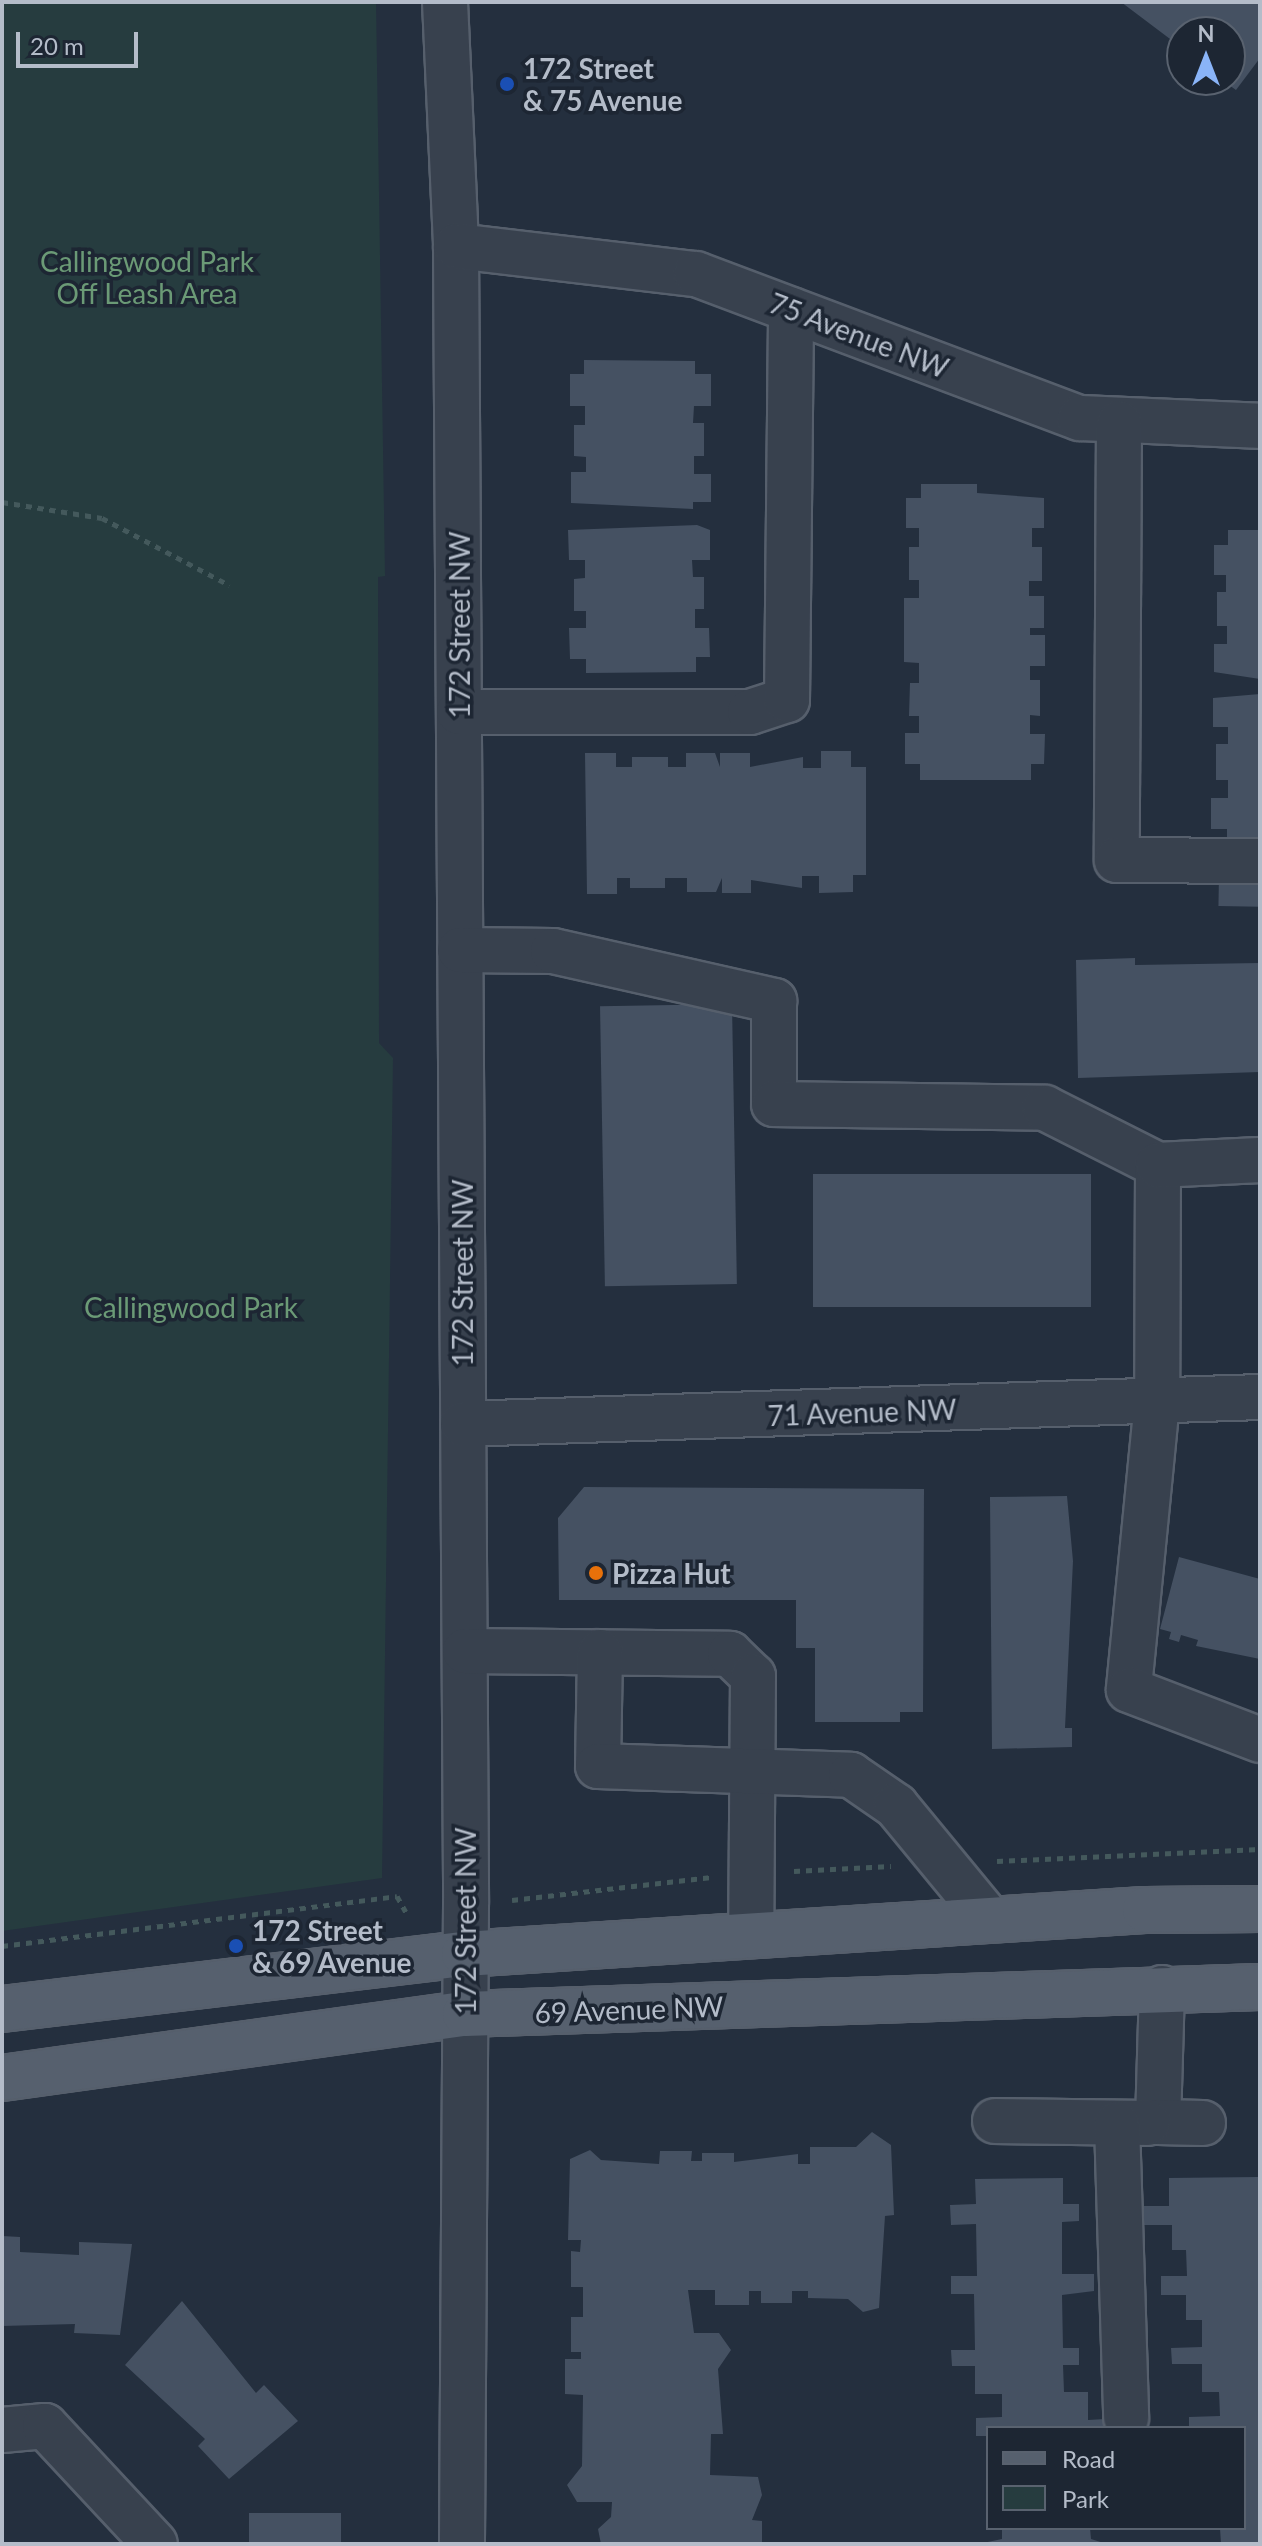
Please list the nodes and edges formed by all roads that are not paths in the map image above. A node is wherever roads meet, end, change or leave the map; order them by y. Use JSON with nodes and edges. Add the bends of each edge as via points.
{"nodes":[{"id":1,"x":445,"y":2,"type":"edge"},
{"id":2,"x":456,"y":246,"type":"junction"},
{"id":3,"x":791,"y":310,"type":"junction"},
{"id":4,"x":1119,"y":423,"type":"junction"},
{"id":5,"x":1260,"y":426,"type":"edge"},
{"id":6,"x":459,"y":712,"type":"junction"},
{"id":7,"x":1260,"y":861,"type":"edge"},
{"id":8,"x":460,"y":950,"type":"junction"},
{"id":9,"x":1260,"y":1160,"type":"edge"},
{"id":10,"x":1158,"y":1165,"type":"junction"},
{"id":11,"x":1260,"y":1397,"type":"edge"},
{"id":12,"x":1157,"y":1402,"type":"junction"},
{"id":13,"x":463,"y":1424,"type":"junction"},
{"id":14,"x":465,"y":1651,"type":"junction"},
{"id":15,"x":600,"y":1652,"type":"junction"},
{"id":16,"x":1260,"y":1740,"type":"edge"},
{"id":17,"x":749,"y":1771,"type":"junction"},
{"id":18,"x":1260,"y":1909,"type":"edge"},
{"id":19,"x":989,"y":1919,"type":"junction"},
{"id":20,"x":751,"y":1933,"type":"junction"},
{"id":21,"x":464,"y":1954,"type":"junction"},
{"id":22,"x":1260,"y":1987,"type":"edge"},
{"id":23,"x":1162,"y":1988,"type":"junction"},
{"id":24,"x":2,"y":2009,"type":"edge"},
{"id":25,"x":465,"y":2014,"type":"junction"},
{"id":26,"x":2,"y":2078,"type":"edge"},
{"id":27,"x":995,"y":2121,"type":"dead end"},
{"id":28,"x":1138,"y":2123,"type":"junction"},
{"id":29,"x":1203,"y":2123,"type":"dead end"},
{"id":30,"x":1126,"y":2418,"type":"dead end"},
{"id":31,"x":2,"y":2430,"type":"edge"},
{"id":32,"x":155,"y":2544,"type":"edge"},
{"id":33,"x":462,"y":2544,"type":"edge"}],
"edges":[{"from":1,"to":2,"type":"street","name":"172 Street NW"},
{"from":2,"to":3,"type":"street","name":"75 Avenue NW","via":[[696,274]]},
{"from":2,"to":6,"type":"street","name":"172 Street NW"},
{"from":3,"to":4,"type":"street","name":"75 Avenue NW","via":[[1080,418]]},
{"from":3,"to":6,"type":"street","via":[[787,700],[750,712]]},
{"from":4,"to":5,"type":"street","name":"75 Avenue NW"},
{"from":4,"to":7,"type":"street","via":[[1117,860]]},
{"from":6,"to":8,"type":"street","name":"172 Street NW"},
{"from":8,"to":10,"type":"street","via":[[553,951],[774,1001],[774,1104],[1045,1108]]},
{"from":8,"to":13,"type":"street","name":"172 Street NW"},
{"from":9,"to":10,"type":"street"},
{"from":10,"to":12,"type":"street"},
{"from":11,"to":12,"type":"street","name":"71 Avenue NW"},
{"from":12,"to":13,"type":"street","name":"71 Avenue NW"},
{"from":12,"to":16,"type":"street","via":[[1129,1690]]},
{"from":13,"to":14,"type":"street","name":"172 Street NW"},
{"from":14,"to":15,"type":"street"},
{"from":14,"to":21,"type":"street","name":"172 Street NW"},
{"from":15,"to":17,"type":"street","via":[[730,1654],[753,1676]]},
{"from":15,"to":17,"type":"street","via":[[598,1766]]},
{"from":17,"to":19,"type":"street","via":[[851,1775],[896,1806]]},
{"from":17,"to":20,"type":"street"},
{"from":18,"to":19,"type":"main road"},
{"from":19,"to":20,"type":"main road"},
{"from":20,"to":21,"type":"main road"},
{"from":21,"to":24,"type":"main road"},
{"from":21,"to":25,"type":"street","name":"172 Street NW"},
{"from":22,"to":23,"type":"main road","name":"69 Avenue NW"},
{"from":23,"to":25,"type":"main road","name":"69 Avenue NW"},
{"from":23,"to":28,"type":"street"},
{"from":25,"to":26,"type":"main road","name":"69 Avenue NW"},
{"from":25,"to":33,"type":"street","name":"172 Street NW"},
{"from":27,"to":28,"type":"street"},
{"from":28,"to":29,"type":"street"},
{"from":28,"to":30,"type":"street"},
{"from":31,"to":32,"type":"street","via":[[45,2426]]}]}
